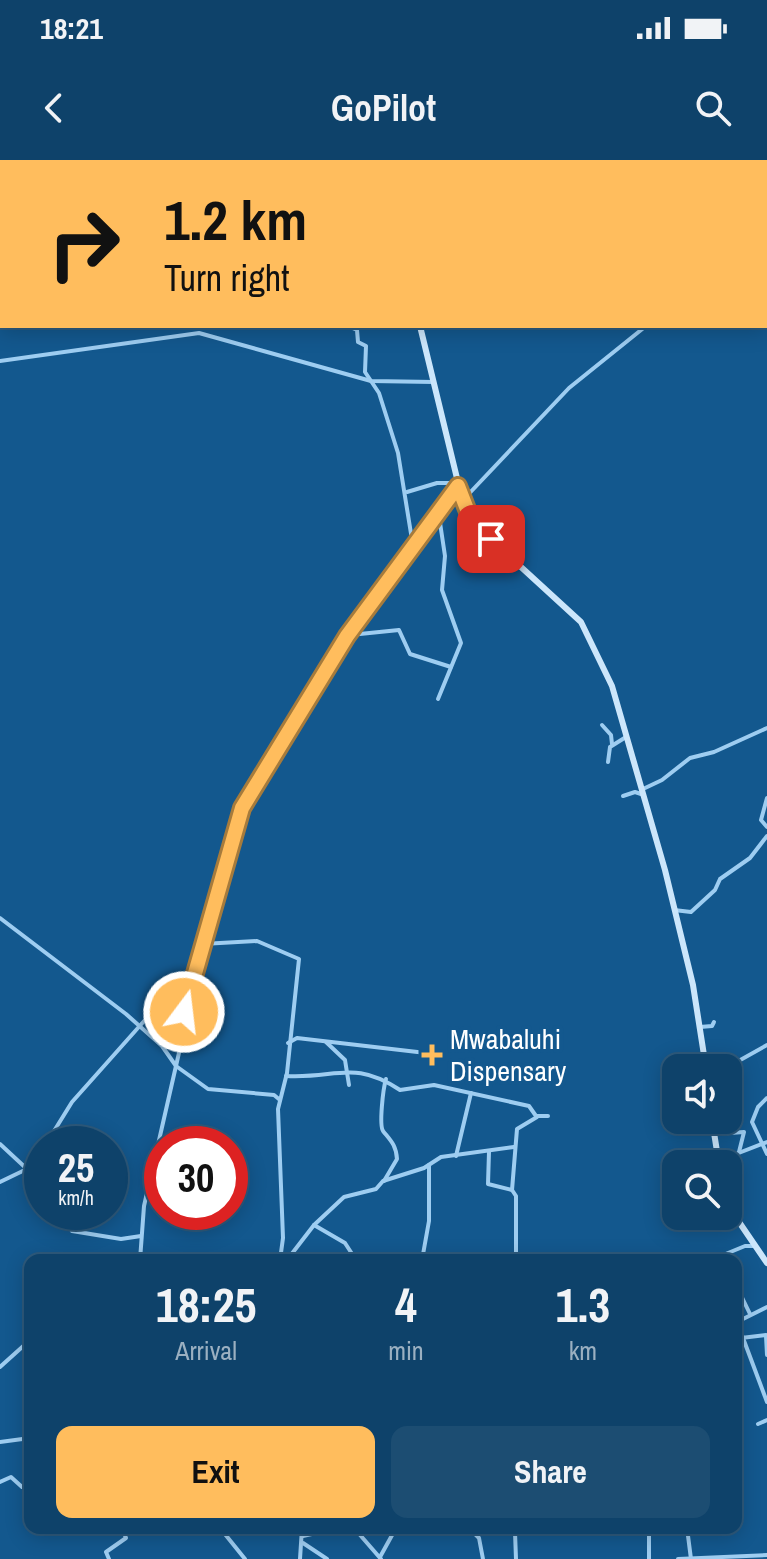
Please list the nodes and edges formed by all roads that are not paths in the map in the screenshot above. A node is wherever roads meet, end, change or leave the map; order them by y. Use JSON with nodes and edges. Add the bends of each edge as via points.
{"nodes":[{"id":1,"x":352,"y":328,"type":"edge"},
{"id":2,"x":420,"y":328,"type":"edge"},
{"id":3,"x":644,"y":328,"type":"edge"},
{"id":4,"x":0,"y":361,"type":"edge"},
{"id":5,"x":371,"y":381,"type":"junction"},
{"id":6,"x":434,"y":382,"type":"junction"},
{"id":7,"x":457,"y":484,"type":"junction"},
{"id":8,"x":407,"y":492,"type":"junction"},
{"id":9,"x":463,"y":503,"type":"junction"},
{"id":10,"x":439,"y":516,"type":"junction"},
{"id":11,"x":414,"y":549,"type":"junction"},
{"id":12,"x":347,"y":636,"type":"junction"},
{"id":13,"x":451,"y":667,"type":"junction"},
{"id":14,"x":438,"y":699,"type":"dead end"},
{"id":15,"x":602,"y":725,"type":"dead end"},
{"id":16,"x":767,"y":728,"type":"edge"},
{"id":17,"x":628,"y":736,"type":"junction"},
{"id":18,"x":611,"y":746,"type":"junction"},
{"id":19,"x":608,"y":762,"type":"dead end"},
{"id":20,"x":644,"y":792,"type":"junction"},
{"id":21,"x":623,"y":796,"type":"dead end"},
{"id":22,"x":767,"y":798,"type":"edge"},
{"id":23,"x":767,"y":827,"type":"edge"},
{"id":24,"x":767,"y":836,"type":"edge"},
{"id":25,"x":674,"y":910,"type":"junction"},
{"id":26,"x":0,"y":918,"type":"edge"},
{"id":27,"x":202,"y":944,"type":"junction"},
{"id":28,"x":189,"y":994,"type":"junction"},
{"id":29,"x":714,"y":1022,"type":"dead end"},
{"id":30,"x":140,"y":1025,"type":"junction"},
{"id":31,"x":700,"y":1027,"type":"junction"},
{"id":32,"x":325,"y":1040,"type":"junction"},
{"id":33,"x":288,"y":1043,"type":"junction"},
{"id":34,"x":767,"y":1045,"type":"edge"},
{"id":35,"x":426,"y":1053,"type":"dead end"},
{"id":36,"x":704,"y":1054,"type":"edge"},
{"id":37,"x":742,"y":1059,"type":"edge"},
{"id":38,"x":174,"y":1062,"type":"junction"},
{"id":39,"x":347,"y":1071,"type":"junction"},
{"id":40,"x":286,"y":1076,"type":"junction"},
{"id":41,"x":386,"y":1079,"type":"junction"},
{"id":42,"x":349,"y":1085,"type":"dead end"},
{"id":43,"x":471,"y":1093,"type":"junction"},
{"id":44,"x":767,"y":1098,"type":"edge"},
{"id":45,"x":280,"y":1100,"type":"junction"},
{"id":46,"x":539,"y":1116,"type":"junction"},
{"id":47,"x":548,"y":1116,"type":"dead end"},
{"id":48,"x":57,"y":1126,"type":"edge"},
{"id":49,"x":742,"y":1132,"type":"edge"},
{"id":50,"x":714,"y":1134,"type":"edge"},
{"id":51,"x":765,"y":1142,"type":"edge"},
{"id":52,"x":0,"y":1144,"type":"edge"},
{"id":53,"x":514,"y":1147,"type":"junction"},
{"id":54,"x":717,"y":1150,"type":"edge"},
{"id":55,"x":740,"y":1150,"type":"edge"},
{"id":56,"x":742,"y":1151,"type":"edge"},
{"id":57,"x":489,"y":1152,"type":"junction"},
{"id":58,"x":767,"y":1154,"type":"edge"},
{"id":59,"x":456,"y":1156,"type":"junction"},
{"id":60,"x":24,"y":1164,"type":"edge"},
{"id":61,"x":429,"y":1165,"type":"junction"},
{"id":62,"x":24,"y":1171,"type":"edge"},
{"id":63,"x":384,"y":1181,"type":"junction"},
{"id":64,"x":0,"y":1182,"type":"edge"},
{"id":65,"x":512,"y":1190,"type":"junction"},
{"id":66,"x":314,"y":1225,"type":"junction"},
{"id":67,"x":742,"y":1228,"type":"edge"},
{"id":68,"x":71,"y":1230,"type":"edge"},
{"id":69,"x":141,"y":1236,"type":"junction"},
{"id":70,"x":755,"y":1246,"type":"junction"},
{"id":71,"x":732,"y":1251,"type":"joint"},
{"id":72,"x":140,"y":1254,"type":"edge"},
{"id":73,"x":281,"y":1254,"type":"edge"},
{"id":74,"x":292,"y":1254,"type":"edge"},
{"id":75,"x":352,"y":1254,"type":"edge"},
{"id":76,"x":423,"y":1254,"type":"edge"},
{"id":77,"x":516,"y":1254,"type":"edge"},
{"id":78,"x":725,"y":1254,"type":"edge"},
{"id":79,"x":767,"y":1263,"type":"edge"},
{"id":80,"x":742,"y":1297,"type":"edge"},
{"id":81,"x":767,"y":1307,"type":"edge"},
{"id":82,"x":750,"y":1314,"type":"junction"},
{"id":83,"x":742,"y":1318,"type":"edge"},
{"id":84,"x":766,"y":1334,"type":"edge"},
{"id":85,"x":742,"y":1339,"type":"edge"},
{"id":86,"x":742,"y":1341,"type":"edge"},
{"id":87,"x":24,"y":1345,"type":"edge"},
{"id":88,"x":767,"y":1355,"type":"edge"},
{"id":89,"x":0,"y":1367,"type":"edge"},
{"id":90,"x":767,"y":1402,"type":"edge"},
{"id":91,"x":767,"y":1420,"type":"edge"},
{"id":92,"x":758,"y":1424,"type":"dead end"},
{"id":93,"x":24,"y":1439,"type":"edge"},
{"id":94,"x":0,"y":1442,"type":"edge"},
{"id":95,"x":0,"y":1482,"type":"edge"},
{"id":96,"x":24,"y":1486,"type":"edge"},
{"id":97,"x":124,"y":1534,"type":"edge"},
{"id":98,"x":225,"y":1534,"type":"edge"},
{"id":99,"x":312,"y":1534,"type":"edge"},
{"id":100,"x":359,"y":1534,"type":"edge"},
{"id":101,"x":393,"y":1534,"type":"edge"},
{"id":102,"x":475,"y":1534,"type":"edge"},
{"id":103,"x":515,"y":1534,"type":"edge"},
{"id":104,"x":649,"y":1534,"type":"edge"},
{"id":105,"x":688,"y":1534,"type":"edge"},
{"id":106,"x":303,"y":1536,"type":"joint"},
{"id":107,"x":303,"y":1543,"type":"junction"},
{"id":108,"x":767,"y":1555,"type":"edge"},
{"id":109,"x":380,"y":1558,"type":"edge"},
{"id":110,"x":109,"y":1559,"type":"edge"},
{"id":111,"x":245,"y":1559,"type":"edge"},
{"id":112,"x":300,"y":1559,"type":"edge"},
{"id":113,"x":327,"y":1559,"type":"edge"},
{"id":114,"x":483,"y":1559,"type":"edge"},
{"id":115,"x":516,"y":1559,"type":"edge"},
{"id":116,"x":649,"y":1559,"type":"edge"},
{"id":117,"x":678,"y":1559,"type":"edge"},
{"id":118,"x":691,"y":1559,"type":"edge"}],
"edges":[{"from":1,"to":5,"type":"street","via":[[358,342],[366,345],[365,372]]},
{"from":2,"to":6,"type":"street"},
{"from":3,"to":9,"type":"street","via":[[569,388]]},
{"from":4,"to":5,"type":"street","via":[[199,333]]},
{"from":5,"to":6,"type":"street"},
{"from":5,"to":8,"type":"street"},
{"from":6,"to":7,"type":"street"},
{"from":7,"to":8,"type":"street","via":[[437,483]]},
{"from":7,"to":9,"type":"street"},
{"from":7,"to":10,"type":"street"},
{"from":8,"to":11,"type":"street"},
{"from":9,"to":17,"type":"street","via":[[485,534],[581,622],[612,686]]},
{"from":10,"to":11,"type":"street"},
{"from":10,"to":13,"type":"street","via":[[445,556],[442,590],[461,643]]},
{"from":11,"to":12,"type":"street"},
{"from":12,"to":13,"type":"street","via":[[399,630],[410,654]]},
{"from":12,"to":27,"type":"street","via":[[242,808]]},
{"from":13,"to":14,"type":"street"},
{"from":15,"to":18,"type":"street","via":[[611,735]]},
{"from":16,"to":20,"type":"street","via":[[693,756]]},
{"from":17,"to":18,"type":"street"},
{"from":17,"to":20,"type":"street"},
{"from":18,"to":19,"type":"street"},
{"from":20,"to":21,"type":"street"},
{"from":20,"to":25,"type":"street"},
{"from":22,"to":23,"type":"street","via":[[761,820]]},
{"from":24,"to":25,"type":"street","via":[[691,912]]},
{"from":25,"to":31,"type":"street"},
{"from":26,"to":30,"type":"street"},
{"from":27,"to":28,"type":"street"},
{"from":27,"to":33,"type":"street","via":[[257,941],[298,957]]},
{"from":28,"to":30,"type":"street"},
{"from":28,"to":38,"type":"street"},
{"from":29,"to":31,"type":"street"},
{"from":30,"to":38,"type":"street"},
{"from":30,"to":48,"type":"street"},
{"from":31,"to":36,"type":"street"},
{"from":32,"to":33,"type":"street","via":[[297,1038]]},
{"from":32,"to":35,"type":"street"},
{"from":32,"to":39,"type":"street","via":[[344,1058]]},
{"from":33,"to":40,"type":"street"},
{"from":34,"to":37,"type":"street"},
{"from":38,"to":45,"type":"street","via":[[212,1091],[274,1095]]},
{"from":38,"to":69,"type":"street"},
{"from":39,"to":40,"type":"street"},
{"from":39,"to":41,"type":"street"},
{"from":39,"to":42,"type":"street"},
{"from":40,"to":45,"type":"street"},
{"from":41,"to":43,"type":"street","via":[[404,1091],[434,1085]]},
{"from":41,"to":63,"type":"street","via":[[380,1123],[394,1141],[397,1159]]},
{"from":43,"to":46,"type":"street","via":[[531,1107]]},
{"from":43,"to":59,"type":"street"},
{"from":44,"to":51,"type":"street","via":[[753,1119]]},
{"from":45,"to":73,"type":"street"},
{"from":46,"to":47,"type":"street"},
{"from":46,"to":53,"type":"street","via":[[518,1128]]},
{"from":49,"to":55,"type":"street"},
{"from":50,"to":54,"type":"street"},
{"from":51,"to":56,"type":"street"},
{"from":51,"to":58,"type":"street"},
{"from":52,"to":60,"type":"street"},
{"from":53,"to":57,"type":"street"},
{"from":53,"to":65,"type":"street"},
{"from":57,"to":59,"type":"street"},
{"from":57,"to":65,"type":"street","via":[[488,1184]]},
{"from":59,"to":61,"type":"street","via":[[439,1157]]},
{"from":61,"to":63,"type":"street"},
{"from":61,"to":76,"type":"street"},
{"from":62,"to":64,"type":"street"},
{"from":63,"to":66,"type":"street","via":[[376,1189],[341,1198]]},
{"from":65,"to":77,"type":"street","via":[[517,1200]]},
{"from":66,"to":74,"type":"street"},
{"from":66,"to":75,"type":"street","via":[[345,1243]]},
{"from":67,"to":70,"type":"street"},
{"from":68,"to":69,"type":"street","via":[[121,1239]]},
{"from":69,"to":72,"type":"street"},
{"from":70,"to":71,"type":"street"},
{"from":70,"to":79,"type":"street"},
{"from":71,"to":78,"type":"street"},
{"from":80,"to":82,"type":"street"},
{"from":81,"to":82,"type":"street"},
{"from":82,"to":83,"type":"street"},
{"from":84,"to":85,"type":"street"},
{"from":84,"to":88,"type":"street"},
{"from":86,"to":90,"type":"street"},
{"from":87,"to":89,"type":"street"},
{"from":91,"to":92,"type":"street"},
{"from":93,"to":94,"type":"street"},
{"from":95,"to":96,"type":"street","via":[[11,1477]]},
{"from":97,"to":110,"type":"street","via":[[106,1552]]},
{"from":98,"to":111,"type":"street"},
{"from":99,"to":106,"type":"street"},
{"from":100,"to":109,"type":"street"},
{"from":101,"to":109,"type":"street"},
{"from":102,"to":114,"type":"street"},
{"from":103,"to":115,"type":"street"},
{"from":104,"to":116,"type":"street"},
{"from":105,"to":118,"type":"street"},
{"from":106,"to":107,"type":"street"},
{"from":107,"to":112,"type":"street"},
{"from":107,"to":113,"type":"street"},
{"from":108,"to":118,"type":"street"},
{"from":117,"to":118,"type":"street"}]}
